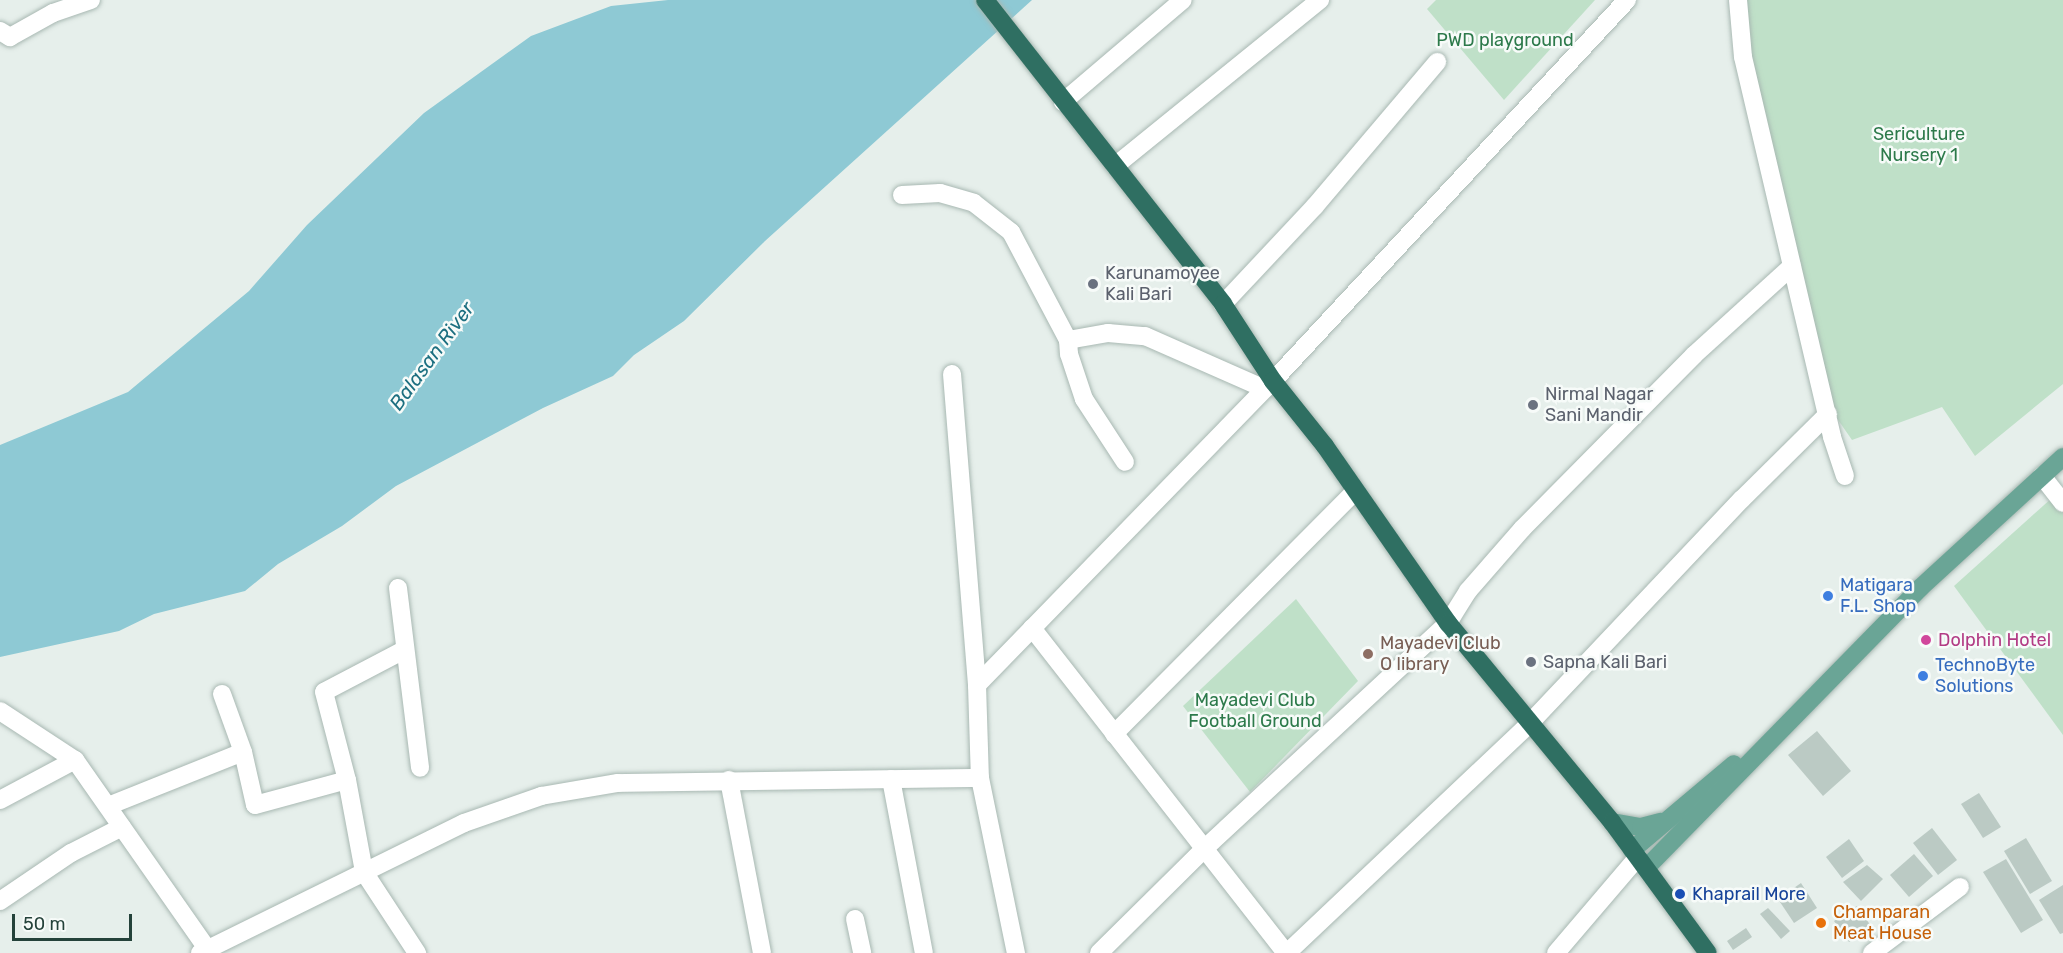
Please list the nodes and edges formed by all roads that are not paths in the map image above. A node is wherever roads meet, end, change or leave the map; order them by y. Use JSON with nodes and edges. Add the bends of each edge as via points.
{"nodes":[{"id":1,"x":91,"y":0,"type":"edge"},
{"id":2,"x":985,"y":0,"type":"edge"},
{"id":3,"x":1183,"y":0,"type":"edge"},
{"id":4,"x":1320,"y":0,"type":"edge"},
{"id":5,"x":1627,"y":0,"type":"edge"},
{"id":6,"x":1738,"y":0,"type":"edge"},
{"id":7,"x":0,"y":31,"type":"edge"},
{"id":8,"x":1437,"y":62,"type":"dead end"},
{"id":9,"x":1063,"y":102,"type":"junction"},
{"id":10,"x":1115,"y":166,"type":"junction"},
{"id":11,"x":902,"y":195,"type":"dead end"},
{"id":12,"x":1792,"y":266,"type":"junction"},
{"id":13,"x":1223,"y":304,"type":"junction"},
{"id":14,"x":1068,"y":340,"type":"junction"},
{"id":15,"x":952,"y":374,"type":"dead end"},
{"id":16,"x":1269,"y":385,"type":"junction"},
{"id":17,"x":1828,"y":414,"type":"junction"},
{"id":18,"x":2063,"y":457,"type":"edge"},
{"id":19,"x":1125,"y":462,"type":"dead end"},
{"id":20,"x":1845,"y":476,"type":"dead end"},
{"id":21,"x":2042,"y":476,"type":"junction"},
{"id":22,"x":1355,"y":491,"type":"junction"},
{"id":23,"x":2063,"y":503,"type":"edge"},
{"id":24,"x":398,"y":588,"type":"dead end"},
{"id":25,"x":1448,"y":623,"type":"junction"},
{"id":26,"x":1032,"y":628,"type":"junction"},
{"id":27,"x":404,"y":650,"type":"junction"},
{"id":28,"x":977,"y":685,"type":"junction"},
{"id":29,"x":222,"y":694,"type":"dead end"},
{"id":30,"x":0,"y":711,"type":"edge"},
{"id":31,"x":1799,"y":712,"type":"junction"},
{"id":32,"x":1529,"y":724,"type":"junction"},
{"id":33,"x":1114,"y":734,"type":"junction"},
{"id":34,"x":243,"y":752,"type":"junction"},
{"id":35,"x":75,"y":760,"type":"junction"},
{"id":36,"x":420,"y":768,"type":"dead end"},
{"id":37,"x":980,"y":778,"type":"junction"},
{"id":38,"x":891,"y":779,"type":"junction"},
{"id":39,"x":347,"y":780,"type":"junction"},
{"id":40,"x":729,"y":780,"type":"junction"},
{"id":41,"x":0,"y":800,"type":"edge"},
{"id":42,"x":108,"y":806,"type":"junction"},
{"id":43,"x":1612,"y":822,"type":"junction"},
{"id":44,"x":1661,"y":822,"type":"junction"},
{"id":45,"x":122,"y":826,"type":"junction"},
{"id":46,"x":1204,"y":849,"type":"junction"},
{"id":47,"x":1639,"y":858,"type":"junction"},
{"id":48,"x":364,"y":872,"type":"junction"},
{"id":49,"x":1960,"y":887,"type":"dead end"},
{"id":50,"x":0,"y":901,"type":"edge"},
{"id":51,"x":855,"y":919,"type":"dead end"},
{"id":52,"x":206,"y":952,"type":"edge"},
{"id":53,"x":417,"y":953,"type":"edge"},
{"id":54,"x":762,"y":953,"type":"edge"},
{"id":55,"x":862,"y":953,"type":"edge"},
{"id":56,"x":924,"y":953,"type":"edge"},
{"id":57,"x":1016,"y":953,"type":"edge"},
{"id":58,"x":1099,"y":953,"type":"edge"},
{"id":59,"x":1286,"y":953,"type":"edge"},
{"id":60,"x":1556,"y":953,"type":"edge"},
{"id":61,"x":1708,"y":953,"type":"edge"},
{"id":62,"x":1872,"y":953,"type":"edge"}],
"edges":[{"from":1,"to":7,"type":"street","via":[[53,13],[10,37]]},
{"from":2,"to":9,"type":"highway"},
{"from":3,"to":9,"type":"street"},
{"from":4,"to":10,"type":"street"},
{"from":5,"to":16,"type":"street"},
{"from":6,"to":12,"type":"street","via":[[1743,57]]},
{"from":8,"to":13,"type":"street","via":[[1315,206]]},
{"from":9,"to":10,"type":"highway"},
{"from":10,"to":13,"type":"highway"},
{"from":11,"to":14,"type":"street","via":[[940,194],[974,203],[1011,232]]},
{"from":12,"to":17,"type":"street"},
{"from":12,"to":25,"type":"street","via":[[1720,330],[1522,529],[1468,591]]},
{"from":13,"to":16,"type":"highway"},
{"from":14,"to":16,"type":"street","via":[[1108,333],[1145,336]]},
{"from":14,"to":19,"type":"street","via":[[1068,354],[1084,399]]},
{"from":15,"to":28,"type":"street"},
{"from":16,"to":22,"type":"highway"},
{"from":16,"to":26,"type":"street"},
{"from":17,"to":20,"type":"street"},
{"from":17,"to":32,"type":"street"},
{"from":18,"to":21,"type":"main road"},
{"from":21,"to":23,"type":"street"},
{"from":21,"to":31,"type":"main road","via":[[1920,588]]},
{"from":22,"to":25,"type":"highway"},
{"from":22,"to":33,"type":"street"},
{"from":24,"to":27,"type":"street"},
{"from":25,"to":32,"type":"highway"},
{"from":25,"to":46,"type":"street"},
{"from":26,"to":28,"type":"street"},
{"from":26,"to":33,"type":"street"},
{"from":27,"to":36,"type":"street"},
{"from":27,"to":39,"type":"street","via":[[324,692]]},
{"from":28,"to":37,"type":"street"},
{"from":29,"to":34,"type":"street"},
{"from":30,"to":35,"type":"street"},
{"from":31,"to":44,"type":"main road"},
{"from":31,"to":47,"type":"main road"},
{"from":32,"to":43,"type":"highway"},
{"from":32,"to":59,"type":"street"},
{"from":33,"to":46,"type":"street"},
{"from":34,"to":39,"type":"street","via":[[255,805]]},
{"from":34,"to":42,"type":"street"},
{"from":35,"to":41,"type":"street"},
{"from":35,"to":42,"type":"street"},
{"from":37,"to":38,"type":"street"},
{"from":37,"to":57,"type":"street"},
{"from":38,"to":40,"type":"street"},
{"from":38,"to":56,"type":"street"},
{"from":39,"to":48,"type":"street"},
{"from":40,"to":48,"type":"street","via":[[618,783],[541,796],[464,823]]},
{"from":40,"to":54,"type":"street"},
{"from":42,"to":45,"type":"street"},
{"from":43,"to":44,"type":"main road","via":[[1641,827]]},
{"from":43,"to":47,"type":"highway"},
{"from":44,"to":47,"type":"main road"},
{"from":45,"to":50,"type":"street","via":[[72,853]]},
{"from":45,"to":52,"type":"street"},
{"from":46,"to":58,"type":"street"},
{"from":46,"to":59,"type":"street"},
{"from":47,"to":60,"type":"street"},
{"from":47,"to":61,"type":"highway"},
{"from":48,"to":52,"type":"street"},
{"from":48,"to":53,"type":"street"},
{"from":49,"to":62,"type":"street"},
{"from":51,"to":55,"type":"street"}]}
